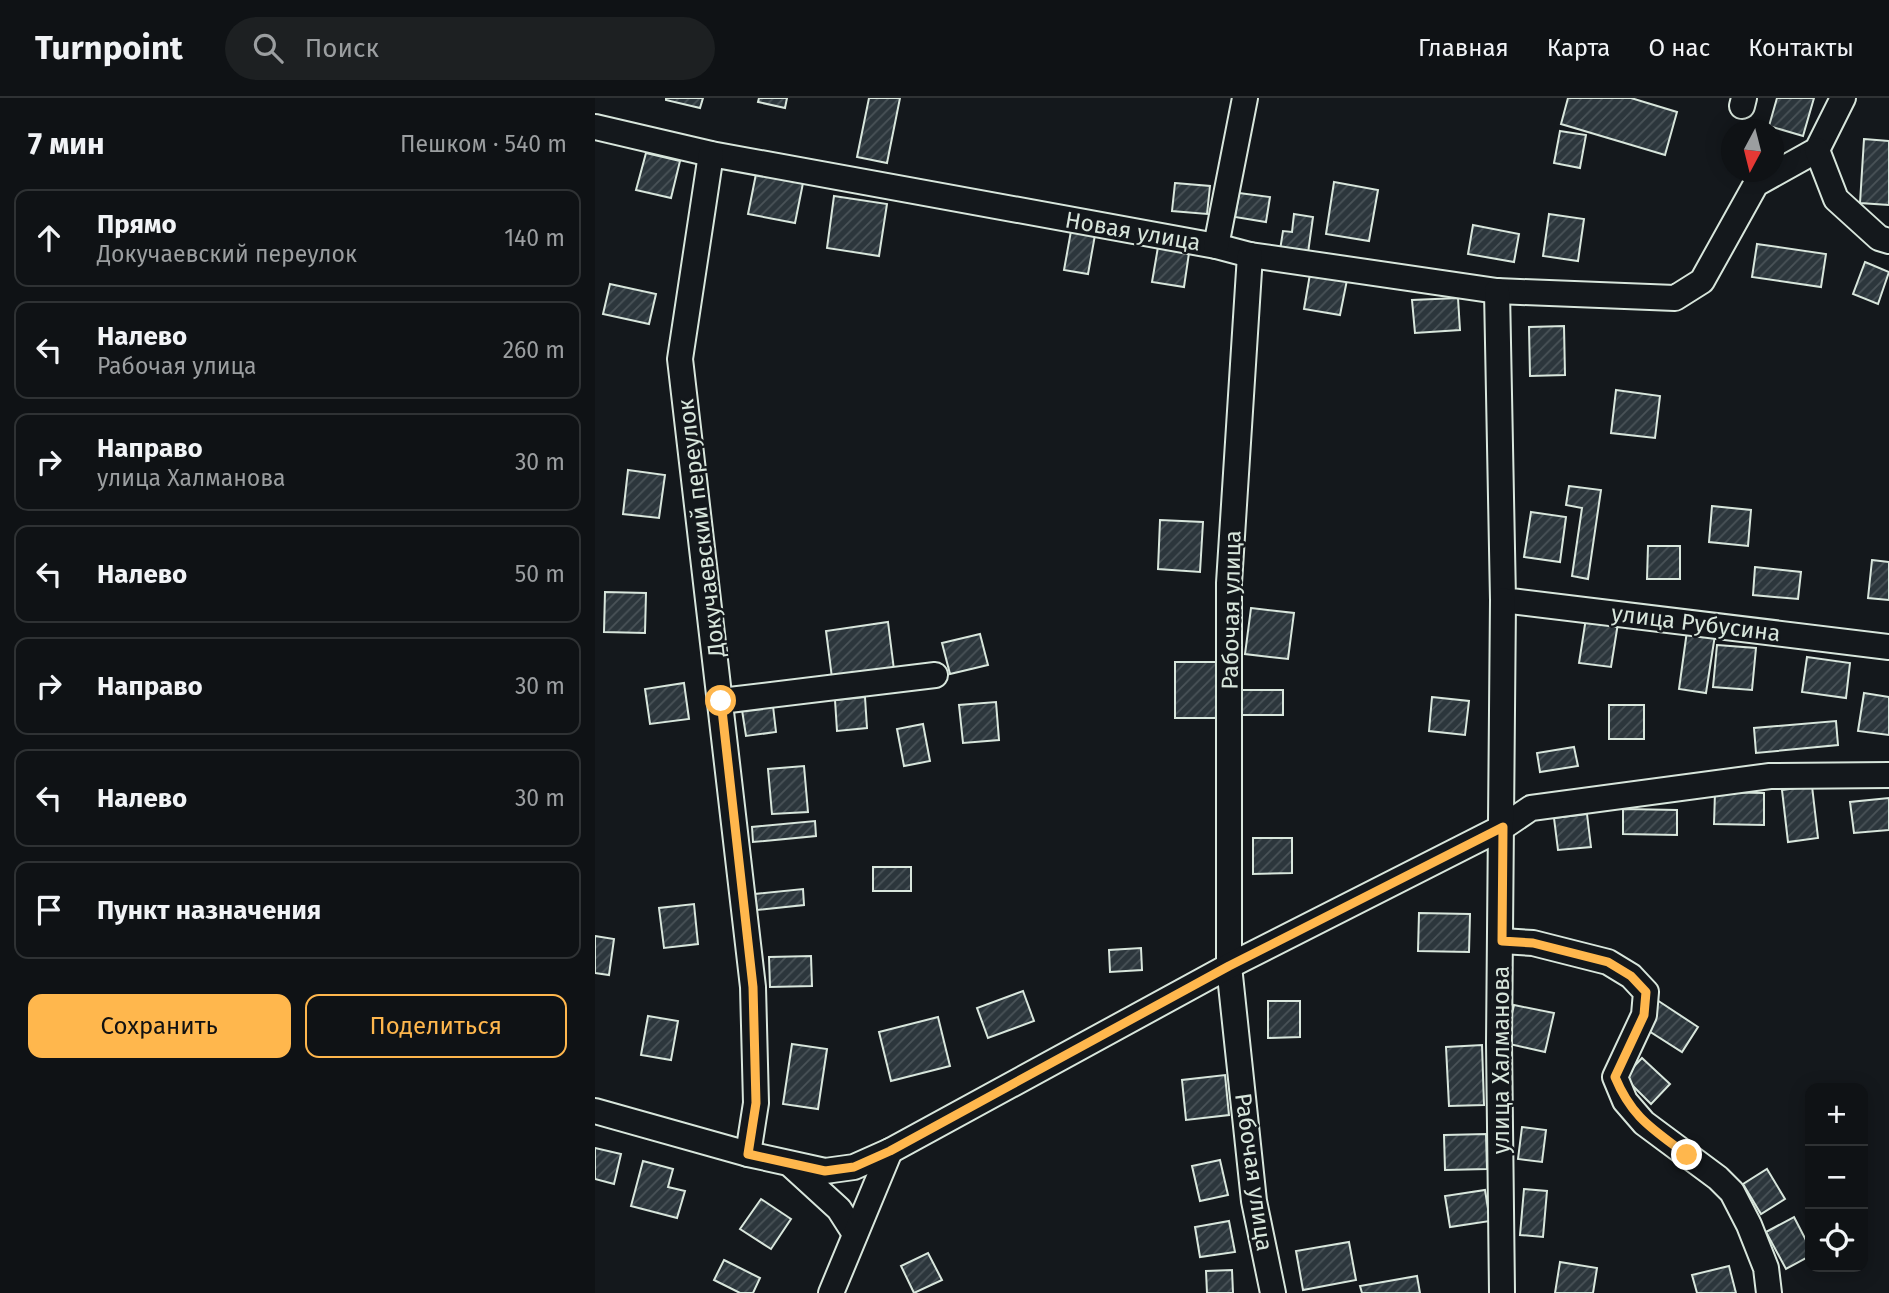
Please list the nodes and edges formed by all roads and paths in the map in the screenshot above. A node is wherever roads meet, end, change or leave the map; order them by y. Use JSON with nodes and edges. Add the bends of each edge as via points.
{"nodes":[{"id":1,"x":1245,"y":98,"type":"edge"},
{"id":2,"x":1843,"y":98,"type":"edge"},
{"id":3,"x":595,"y":127,"type":"edge"},
{"id":4,"x":1817,"y":150,"type":"junction"},
{"id":5,"x":711,"y":154,"type":"junction"},
{"id":6,"x":1889,"y":241,"type":"edge"},
{"id":7,"x":1216,"y":246,"type":"junction"},
{"id":8,"x":1250,"y":255,"type":"junction"},
{"id":9,"x":1497,"y":291,"type":"junction"},
{"id":10,"x":1503,"y":600,"type":"junction"},
{"id":11,"x":1889,"y":647,"type":"edge"},
{"id":12,"x":935,"y":675,"type":"dead end"},
{"id":13,"x":721,"y":701,"type":"junction"},
{"id":14,"x":1889,"y":775,"type":"edge"},
{"id":15,"x":1503,"y":827,"type":"junction"},
{"id":16,"x":1502,"y":941,"type":"junction"},
{"id":17,"x":1229,"y":966,"type":"junction"},
{"id":18,"x":595,"y":1111,"type":"edge"},
{"id":19,"x":890,"y":1151,"type":"junction"},
{"id":20,"x":748,"y":1154,"type":"junction"},
{"id":21,"x":789,"y":1164,"type":"junction"},
{"id":22,"x":855,"y":1234,"type":"junction"},
{"id":23,"x":831,"y":1293,"type":"edge"},
{"id":24,"x":1273,"y":1293,"type":"edge"},
{"id":25,"x":1502,"y":1293,"type":"edge"},
{"id":26,"x":1769,"y":1293,"type":"edge"}],
"edges":[{"from":1,"to":7,"type":"street"},
{"from":2,"to":4,"type":"street"},
{"from":3,"to":5,"type":"street","name":"Новая улица"},
{"from":4,"to":6,"type":"street","via":[[1836,199]]},
{"from":4,"to":9,"type":"street","name":"Новая улица","via":[[1756,184],[1702,281],[1675,298]]},
{"from":5,"to":7,"type":"street","name":"Новая улица"},
{"from":5,"to":13,"type":"street","name":"Докучаевский переулок","via":[[680,359]]},
{"from":7,"to":8,"type":"street","name":"Новая улица"},
{"from":8,"to":9,"type":"street","name":"Новая улица"},
{"from":8,"to":17,"type":"street","name":"Рабочая улица","via":[[1229,583]]},
{"from":9,"to":10,"type":"street"},
{"from":10,"to":11,"type":"street","name":"улица Рубусина"},
{"from":10,"to":15,"type":"street"},
{"from":12,"to":13,"type":"street"},
{"from":13,"to":20,"type":"street","name":"Докучаевский переулок","via":[[753,987],[756,1103]]},
{"from":14,"to":15,"type":"street","via":[[1744,779],[1531,808]]},
{"from":15,"to":16,"type":"street","name":"улица Халманова"},
{"from":15,"to":17,"type":"street"},
{"from":16,"to":25,"type":"street","name":"улица Халманова"},
{"from":16,"to":26,"type":"street","via":[[1533,943],[1608,962],[1646,992],[1644,1015],[1615,1077],[1625,1101],[1644,1123],[1732,1192],[1766,1268]]},
{"from":17,"to":19,"type":"street"},
{"from":17,"to":24,"type":"street","name":"Рабочая улица","via":[[1254,1201]]},
{"from":18,"to":20,"type":"street"},
{"from":19,"to":21,"type":"street","via":[[854,1167],[825,1171]]},
{"from":19,"to":22,"type":"street"},
{"from":20,"to":21,"type":"street"},
{"from":21,"to":22,"type":"street","via":[[839,1209]]},
{"from":22,"to":23,"type":"street"}]}
